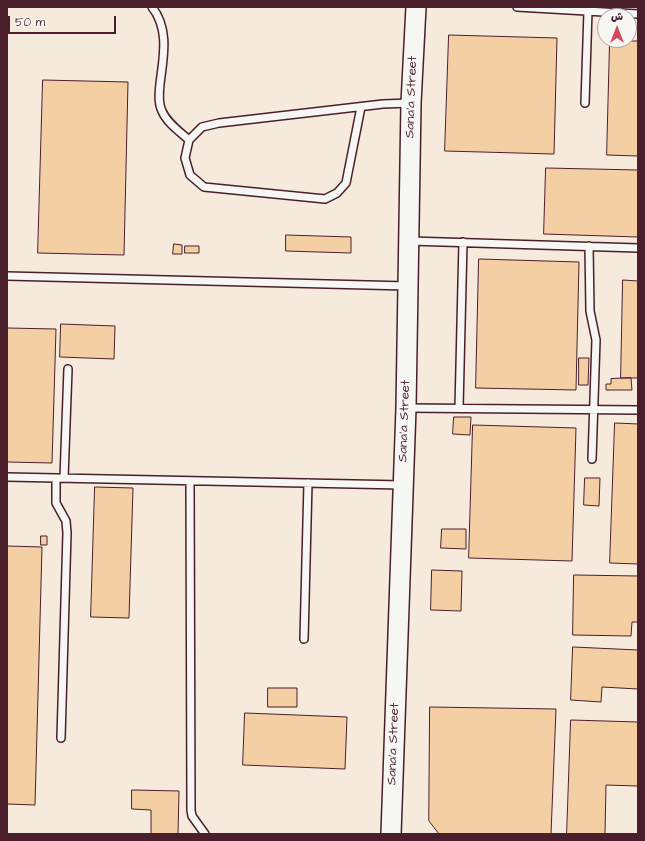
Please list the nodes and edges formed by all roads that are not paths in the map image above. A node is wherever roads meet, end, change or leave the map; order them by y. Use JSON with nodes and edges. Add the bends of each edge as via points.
{"nodes":[{"id":1,"x":152,"y":7,"type":"edge"},
{"id":2,"x":416,"y":7,"type":"edge"},
{"id":3,"x":517,"y":7,"type":"edge"},
{"id":4,"x":588,"y":11,"type":"junction"},
{"id":5,"x":638,"y":14,"type":"edge"},
{"id":6,"x":411,"y":103,"type":"junction"},
{"id":7,"x":585,"y":103,"type":"dead end"},
{"id":8,"x":361,"y":107,"type":"junction"},
{"id":9,"x":189,"y":140,"type":"junction"},
{"id":10,"x":409,"y":241,"type":"junction"},
{"id":11,"x":463,"y":242,"type":"junction"},
{"id":12,"x":589,"y":246,"type":"junction"},
{"id":13,"x":638,"y":248,"type":"edge"},
{"id":14,"x":7,"y":276,"type":"edge"},
{"id":15,"x":407,"y":286,"type":"junction"},
{"id":16,"x":68,"y":369,"type":"dead end"},
{"id":17,"x":406,"y":408,"type":"junction"},
{"id":18,"x":459,"y":408,"type":"junction"},
{"id":19,"x":593,"y":409,"type":"junction"},
{"id":20,"x":638,"y":410,"type":"edge"},
{"id":21,"x":592,"y":459,"type":"dead end"},
{"id":22,"x":7,"y":477,"type":"edge"},
{"id":23,"x":56,"y":478,"type":"junction"},
{"id":24,"x":64,"y":478,"type":"junction"},
{"id":25,"x":190,"y":481,"type":"junction"},
{"id":26,"x":308,"y":483,"type":"junction"},
{"id":27,"x":403,"y":485,"type":"junction"},
{"id":28,"x":304,"y":639,"type":"dead end"},
{"id":29,"x":61,"y":738,"type":"dead end"},
{"id":30,"x":205,"y":834,"type":"edge"},
{"id":31,"x":391,"y":834,"type":"edge"}],
"edges":[{"from":1,"to":9,"type":"lane","via":[[161,22],[164,38],[159,93],[161,111]]},
{"from":2,"to":6,"type":"street","name":"Sana'a Street"},
{"from":3,"to":4,"type":"lane"},
{"from":4,"to":5,"type":"lane"},
{"from":4,"to":7,"type":"lane"},
{"from":6,"to":8,"type":"lane"},
{"from":6,"to":10,"type":"street","name":"Sana'a Street"},
{"from":8,"to":9,"type":"lane","via":[[219,123],[202,127]]},
{"from":8,"to":9,"type":"lane","via":[[346,183],[337,194],[325,199],[204,187],[190,175],[185,158]]},
{"from":10,"to":11,"type":"lane"},
{"from":10,"to":15,"type":"street","name":"Sana'a Street"},
{"from":11,"to":12,"type":"lane"},
{"from":11,"to":18,"type":"lane"},
{"from":12,"to":13,"type":"lane"},
{"from":12,"to":19,"type":"lane","via":[[590,311],[596,340]]},
{"from":14,"to":15,"type":"lane"},
{"from":15,"to":17,"type":"street","name":"Sana'a Street"},
{"from":16,"to":24,"type":"lane"},
{"from":17,"to":18,"type":"lane"},
{"from":17,"to":27,"type":"street","name":"Sana'a Street"},
{"from":18,"to":19,"type":"lane"},
{"from":19,"to":20,"type":"lane"},
{"from":19,"to":21,"type":"lane"},
{"from":22,"to":23,"type":"lane"},
{"from":23,"to":24,"type":"lane"},
{"from":23,"to":29,"type":"lane","via":[[56,503],[66,521],[68,533]]},
{"from":24,"to":25,"type":"lane"},
{"from":25,"to":26,"type":"lane"},
{"from":25,"to":30,"type":"lane","via":[[191,810],[192,816]]},
{"from":26,"to":27,"type":"lane"},
{"from":26,"to":28,"type":"lane"},
{"from":27,"to":31,"type":"street","name":"Sana'a Street"}]}
